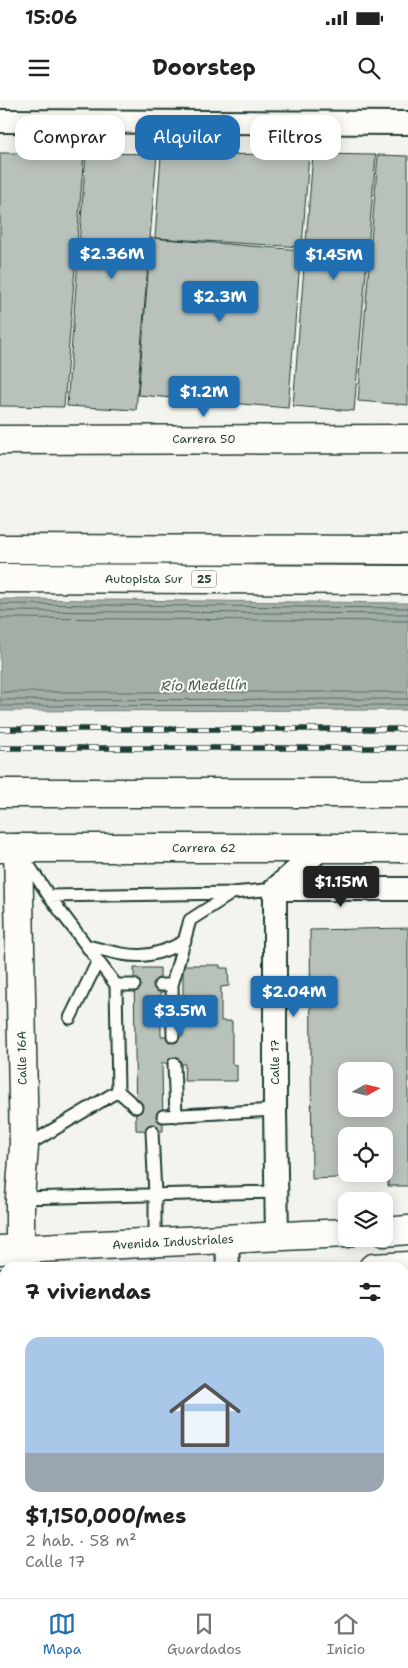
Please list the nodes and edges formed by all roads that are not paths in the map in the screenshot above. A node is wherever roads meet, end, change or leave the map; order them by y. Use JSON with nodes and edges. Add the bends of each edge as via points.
{"nodes":[{"id":1,"x":0,"y":121,"type":"edge"},
{"id":2,"x":408,"y":123,"type":"edge"},
{"id":3,"x":408,"y":439,"type":"edge"},
{"id":4,"x":0,"y":440,"type":"edge"},
{"id":5,"x":0,"y":549,"type":"edge"},
{"id":6,"x":408,"y":550,"type":"edge"},
{"id":7,"x":0,"y":578,"type":"edge"},
{"id":8,"x":408,"y":580,"type":"edge"},
{"id":9,"x":0,"y":793,"type":"edge"},
{"id":10,"x":408,"y":793,"type":"edge"},
{"id":11,"x":9,"y":848,"type":"edge"},
{"id":12,"x":322,"y":848,"type":"junction"},
{"id":13,"x":408,"y":848,"type":"edge"},
{"id":14,"x":275,"y":888,"type":"junction"},
{"id":15,"x":408,"y":889,"type":"edge"},
{"id":16,"x":232,"y":893,"type":"junction"},
{"id":17,"x":49,"y":896,"type":"junction"},
{"id":18,"x":185,"y":940,"type":"junction"},
{"id":19,"x":87,"y":946,"type":"junction"},
{"id":20,"x":98,"y":961,"type":"junction"},
{"id":21,"x":116,"y":985,"type":"junction"},
{"id":22,"x":134,"y":986,"type":"dead end"},
{"id":23,"x":70,"y":1018,"type":"dead end"},
{"id":24,"x":173,"y":1036,"type":"dead end"},
{"id":25,"x":174,"y":1064,"type":"dead end"},
{"id":26,"x":118,"y":1091,"type":"junction"},
{"id":27,"x":136,"y":1107,"type":"dead end"},
{"id":28,"x":275,"y":1110,"type":"junction"},
{"id":29,"x":162,"y":1116,"type":"dead end"},
{"id":30,"x":176,"y":1116,"type":"junction"},
{"id":31,"x":152,"y":1131,"type":"dead end"},
{"id":32,"x":24,"y":1147,"type":"junction"},
{"id":33,"x":277,"y":1192,"type":"junction"},
{"id":34,"x":155,"y":1195,"type":"junction"},
{"id":35,"x":20,"y":1198,"type":"junction"},
{"id":36,"x":408,"y":1230,"type":"edge"},
{"id":37,"x":393,"y":1231,"type":"edge"},
{"id":38,"x":338,"y":1234,"type":"edge"},
{"id":39,"x":277,"y":1237,"type":"junction"},
{"id":40,"x":227,"y":1239,"type":"junction"},
{"id":41,"x":154,"y":1242,"type":"junction"},
{"id":42,"x":13,"y":1255,"type":"edge"},
{"id":43,"x":228,"y":1262,"type":"edge"}],
"edges":[{"from":1,"to":2,"type":"street"},
{"from":3,"to":4,"type":"main road","name":"Carrera 50"},
{"from":5,"to":6,"type":"main road"},
{"from":7,"to":8,"type":"main road","name":"Autopista Sur","number":"25"},
{"from":9,"to":10,"type":"main road"},
{"from":11,"to":12,"type":"main road","name":"Carrera 62"},
{"from":11,"to":17,"type":"lane"},
{"from":11,"to":32,"type":"main road","name":"Calle 16A"},
{"from":12,"to":13,"type":"main road","name":"Carrera 62"},
{"from":12,"to":14,"type":"street"},
{"from":14,"to":15,"type":"street"},
{"from":14,"to":16,"type":"lane"},
{"from":14,"to":28,"type":"street","name":"Calle 17"},
{"from":16,"to":17,"type":"lane"},
{"from":16,"to":18,"type":"lane","via":[[190,920]]},
{"from":17,"to":19,"type":"lane"},
{"from":18,"to":19,"type":"lane","via":[[166,951],[131,956]]},
{"from":18,"to":24,"type":"lane","via":[[166,985]]},
{"from":19,"to":20,"type":"lane"},
{"from":20,"to":21,"type":"lane"},
{"from":20,"to":23,"type":"lane"},
{"from":21,"to":22,"type":"lane"},
{"from":21,"to":26,"type":"lane"},
{"from":25,"to":30,"type":"lane"},
{"from":26,"to":27,"type":"lane"},
{"from":26,"to":32,"type":"lane"},
{"from":28,"to":30,"type":"lane"},
{"from":28,"to":33,"type":"street","name":"Calle 17"},
{"from":29,"to":30,"type":"lane"},
{"from":31,"to":34,"type":"lane"},
{"from":32,"to":35,"type":"main road","name":"Calle 16A"},
{"from":33,"to":34,"type":"lane"},
{"from":33,"to":39,"type":"street","name":"Calle 17"},
{"from":34,"to":35,"type":"lane"},
{"from":34,"to":41,"type":"lane"},
{"from":35,"to":42,"type":"main road","name":"Calle 16A"},
{"from":36,"to":37,"type":"main road"},
{"from":38,"to":39,"type":"main road","name":"Avenida Industriales"},
{"from":39,"to":40,"type":"main road","name":"Avenida Industriales"},
{"from":40,"to":41,"type":"main road","name":"Avenida Industriales"},
{"from":40,"to":43,"type":"street"},
{"from":41,"to":42,"type":"main road","name":"Avenida Industriales"}]}
